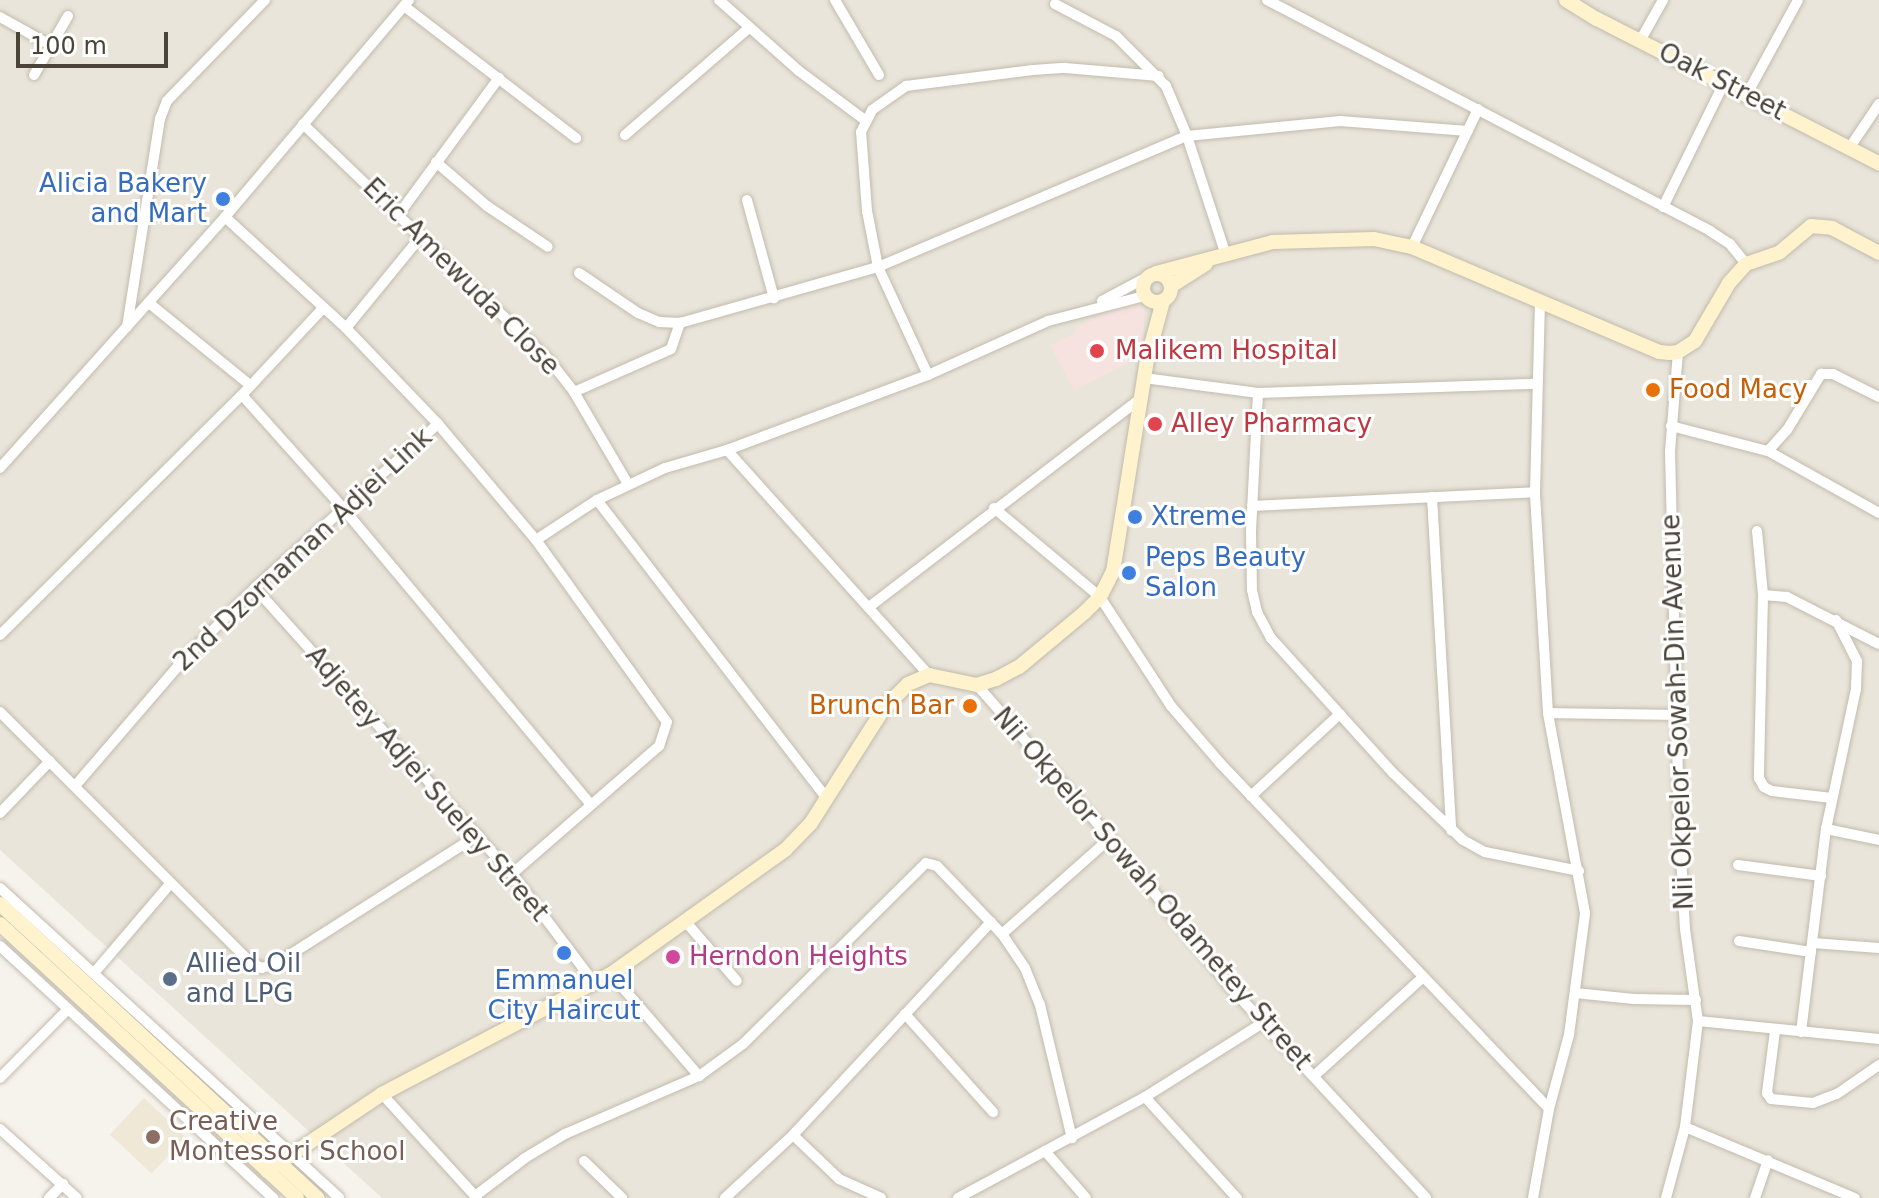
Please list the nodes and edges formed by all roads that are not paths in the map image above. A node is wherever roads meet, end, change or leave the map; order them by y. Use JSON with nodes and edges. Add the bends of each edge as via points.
{"nodes":[{"id":1,"x":265,"y":0,"type":"edge"},
{"id":2,"x":719,"y":0,"type":"edge"},
{"id":3,"x":835,"y":0,"type":"edge"},
{"id":4,"x":1267,"y":0,"type":"edge"},
{"id":5,"x":1566,"y":0,"type":"edge"},
{"id":6,"x":1663,"y":0,"type":"edge"},
{"id":7,"x":1798,"y":0,"type":"edge"},
{"id":8,"x":406,"y":3,"type":"edge"},
{"id":9,"x":1055,"y":4,"type":"dead end"},
{"id":10,"x":68,"y":16,"type":"dead end"},
{"id":11,"x":0,"y":17,"type":"edge"},
{"id":12,"x":749,"y":28,"type":"junction"},
{"id":13,"x":1640,"y":41,"type":"junction"},
{"id":14,"x":50,"y":45,"type":"junction"},
{"id":15,"x":34,"y":75,"type":"dead end"},
{"id":16,"x":879,"y":75,"type":"dead end"},
{"id":17,"x":1159,"y":76,"type":"junction"},
{"id":18,"x":499,"y":78,"type":"junction"},
{"id":19,"x":1724,"y":83,"type":"junction"},
{"id":20,"x":1747,"y":94,"type":"junction"},
{"id":21,"x":1879,"y":104,"type":"edge"},
{"id":22,"x":1478,"y":109,"type":"junction"},
{"id":23,"x":865,"y":120,"type":"junction"},
{"id":24,"x":303,"y":124,"type":"junction"},
{"id":25,"x":1468,"y":131,"type":"junction"},
{"id":26,"x":625,"y":135,"type":"dead end"},
{"id":27,"x":1187,"y":136,"type":"junction"},
{"id":28,"x":576,"y":138,"type":"dead end"},
{"id":29,"x":1850,"y":147,"type":"junction"},
{"id":30,"x":436,"y":162,"type":"junction"},
{"id":31,"x":1879,"y":163,"type":"edge"},
{"id":32,"x":747,"y":200,"type":"dead end"},
{"id":33,"x":1663,"y":207,"type":"junction"},
{"id":34,"x":399,"y":214,"type":"junction"},
{"id":35,"x":225,"y":217,"type":"junction"},
{"id":36,"x":422,"y":235,"type":"junction"},
{"id":37,"x":548,"y":247,"type":"dead end"},
{"id":38,"x":1412,"y":247,"type":"junction"},
{"id":39,"x":1879,"y":253,"type":"edge"},
{"id":40,"x":1221,"y":256,"type":"junction"},
{"id":41,"x":1746,"y":264,"type":"junction"},
{"id":42,"x":878,"y":267,"type":"junction"},
{"id":43,"x":579,"y":273,"type":"dead end"},
{"id":44,"x":1152,"y":275,"type":"junction"},
{"id":45,"x":1171,"y":286,"type":"junction"},
{"id":46,"x":774,"y":298,"type":"junction"},
{"id":47,"x":1152,"y":299,"type":"junction"},
{"id":48,"x":1540,"y":300,"type":"junction"},
{"id":49,"x":149,"y":303,"type":"junction"},
{"id":50,"x":323,"y":308,"type":"junction"},
{"id":51,"x":1086,"y":309,"type":"junction"},
{"id":52,"x":680,"y":323,"type":"junction"},
{"id":53,"x":346,"y":328,"type":"junction"},
{"id":54,"x":126,"y":329,"type":"junction"},
{"id":55,"x":1678,"y":352,"type":"junction"},
{"id":56,"x":928,"y":375,"type":"junction"},
{"id":57,"x":1144,"y":378,"type":"junction"},
{"id":58,"x":1536,"y":384,"type":"junction"},
{"id":59,"x":250,"y":385,"type":"junction"},
{"id":60,"x":574,"y":392,"type":"junction"},
{"id":61,"x":1258,"y":393,"type":"junction"},
{"id":62,"x":242,"y":395,"type":"junction"},
{"id":63,"x":1879,"y":397,"type":"edge"},
{"id":64,"x":1140,"y":399,"type":"junction"},
{"id":65,"x":438,"y":424,"type":"junction"},
{"id":66,"x":1671,"y":426,"type":"junction"},
{"id":67,"x":727,"y":450,"type":"junction"},
{"id":68,"x":1768,"y":451,"type":"junction"},
{"id":69,"x":0,"y":468,"type":"edge"},
{"id":70,"x":628,"y":484,"type":"junction"},
{"id":71,"x":1535,"y":492,"type":"junction"},
{"id":72,"x":1432,"y":497,"type":"junction"},
{"id":73,"x":597,"y":500,"type":"junction"},
{"id":74,"x":1252,"y":506,"type":"junction"},
{"id":75,"x":342,"y":507,"type":"junction"},
{"id":76,"x":994,"y":508,"type":"junction"},
{"id":77,"x":1879,"y":513,"type":"edge"},
{"id":78,"x":1757,"y":531,"type":"dead end"},
{"id":79,"x":536,"y":540,"type":"junction"},
{"id":80,"x":255,"y":588,"type":"junction"},
{"id":81,"x":1763,"y":595,"type":"junction"},
{"id":82,"x":1100,"y":597,"type":"junction"},
{"id":83,"x":869,"y":607,"type":"junction"},
{"id":84,"x":1836,"y":620,"type":"junction"},
{"id":85,"x":0,"y":635,"type":"edge"},
{"id":86,"x":1879,"y":644,"type":"edge"},
{"id":87,"x":929,"y":675,"type":"junction"},
{"id":88,"x":977,"y":685,"type":"junction"},
{"id":89,"x":0,"y":712,"type":"edge"},
{"id":90,"x":1548,"y":713,"type":"junction"},
{"id":91,"x":1340,"y":714,"type":"junction"},
{"id":92,"x":1676,"y":715,"type":"junction"},
{"id":93,"x":50,"y":761,"type":"junction"},
{"id":94,"x":75,"y":786,"type":"junction"},
{"id":95,"x":1251,"y":796,"type":"junction"},
{"id":96,"x":1832,"y":798,"type":"junction"},
{"id":97,"x":827,"y":799,"type":"junction"},
{"id":98,"x":590,"y":804,"type":"junction"},
{"id":99,"x":0,"y":813,"type":"edge"},
{"id":100,"x":1826,"y":829,"type":"junction"},
{"id":101,"x":1451,"y":830,"type":"junction"},
{"id":102,"x":478,"y":835,"type":"junction"},
{"id":103,"x":1110,"y":838,"type":"junction"},
{"id":104,"x":1879,"y":840,"type":"edge"},
{"id":105,"x":1738,"y":865,"type":"dead end"},
{"id":106,"x":1579,"y":871,"type":"junction"},
{"id":107,"x":512,"y":874,"type":"junction"},
{"id":108,"x":1821,"y":876,"type":"junction"},
{"id":109,"x":171,"y":883,"type":"junction"},
{"id":110,"x":0,"y":888,"type":"edge"},
{"id":111,"x":0,"y":904,"type":"edge"},
{"id":112,"x":685,"y":921,"type":"junction"},
{"id":113,"x":991,"y":922,"type":"junction"},
{"id":114,"x":0,"y":924,"type":"edge"},
{"id":115,"x":1002,"y":934,"type":"junction"},
{"id":116,"x":1739,"y":941,"type":"dead end"},
{"id":117,"x":0,"y":946,"type":"edge"},
{"id":118,"x":1812,"y":948,"type":"junction"},
{"id":119,"x":1879,"y":948,"type":"edge"},
{"id":120,"x":94,"y":973,"type":"junction"},
{"id":121,"x":611,"y":974,"type":"junction"},
{"id":122,"x":1423,"y":977,"type":"junction"},
{"id":123,"x":737,"y":981,"type":"dead end"},
{"id":124,"x":594,"y":983,"type":"junction"},
{"id":125,"x":1575,"y":993,"type":"junction"},
{"id":126,"x":1696,"y":1000,"type":"junction"},
{"id":127,"x":68,"y":1009,"type":"junction"},
{"id":128,"x":905,"y":1014,"type":"junction"},
{"id":129,"x":1698,"y":1021,"type":"junction"},
{"id":130,"x":1264,"y":1022,"type":"junction"},
{"id":131,"x":1775,"y":1031,"type":"junction"},
{"id":132,"x":1801,"y":1032,"type":"junction"},
{"id":133,"x":1879,"y":1039,"type":"edge"},
{"id":134,"x":1879,"y":1065,"type":"edge"},
{"id":135,"x":699,"y":1076,"type":"junction"},
{"id":136,"x":1314,"y":1076,"type":"junction"},
{"id":137,"x":0,"y":1078,"type":"edge"},
{"id":138,"x":382,"y":1094,"type":"junction"},
{"id":139,"x":1145,"y":1097,"type":"junction"},
{"id":140,"x":1549,"y":1109,"type":"junction"},
{"id":141,"x":993,"y":1112,"type":"dead end"},
{"id":142,"x":1685,"y":1127,"type":"junction"},
{"id":143,"x":0,"y":1129,"type":"edge"},
{"id":144,"x":793,"y":1135,"type":"junction"},
{"id":145,"x":1072,"y":1138,"type":"junction"},
{"id":146,"x":1045,"y":1151,"type":"junction"},
{"id":147,"x":1768,"y":1160,"type":"junction"},
{"id":148,"x":584,"y":1161,"type":"dead end"},
{"id":149,"x":279,"y":1162,"type":"junction"},
{"id":150,"x":63,"y":1184,"type":"junction"},
{"id":151,"x":476,"y":1197,"type":"edge"},
{"id":152,"x":49,"y":1198,"type":"edge"},
{"id":153,"x":77,"y":1198,"type":"edge"},
{"id":154,"x":273,"y":1198,"type":"edge"},
{"id":155,"x":297,"y":1198,"type":"edge"},
{"id":156,"x":318,"y":1198,"type":"edge"},
{"id":157,"x":339,"y":1198,"type":"edge"},
{"id":158,"x":622,"y":1198,"type":"edge"},
{"id":159,"x":725,"y":1198,"type":"edge"},
{"id":160,"x":881,"y":1198,"type":"edge"},
{"id":161,"x":958,"y":1198,"type":"edge"},
{"id":162,"x":1086,"y":1198,"type":"edge"},
{"id":163,"x":1237,"y":1198,"type":"edge"},
{"id":164,"x":1426,"y":1198,"type":"edge"},
{"id":165,"x":1533,"y":1198,"type":"edge"},
{"id":166,"x":1666,"y":1198,"type":"edge"},
{"id":167,"x":1755,"y":1198,"type":"edge"},
{"id":168,"x":1855,"y":1198,"type":"edge"}],
"edges":[{"from":1,"to":54,"type":"street","via":[[167,101]]},
{"from":2,"to":12,"type":"street"},
{"from":3,"to":16,"type":"street"},
{"from":4,"to":22,"type":"street"},
{"from":5,"to":13,"type":"street","name":"Oak Street"},
{"from":6,"to":13,"type":"street"},
{"from":7,"to":20,"type":"street"},
{"from":8,"to":18,"type":"street"},
{"from":8,"to":24,"type":"street"},
{"from":9,"to":17,"type":"street","via":[[1116,36]]},
{"from":10,"to":14,"type":"street"},
{"from":11,"to":14,"type":"street"},
{"from":12,"to":23,"type":"street"},
{"from":12,"to":26,"type":"street"},
{"from":13,"to":19,"type":"street","name":"Oak Street"},
{"from":14,"to":15,"type":"street"},
{"from":17,"to":23,"type":"street","via":[[1065,68],[906,86]]},
{"from":17,"to":27,"type":"street"},
{"from":18,"to":28,"type":"street"},
{"from":18,"to":30,"type":"street"},
{"from":19,"to":20,"type":"street","name":"Oak Street"},
{"from":19,"to":33,"type":"street"},
{"from":20,"to":29,"type":"street","name":"Oak Street"},
{"from":21,"to":29,"type":"street"},
{"from":22,"to":25,"type":"street"},
{"from":22,"to":33,"type":"street"},
{"from":23,"to":42,"type":"street","via":[[861,132],[867,211]]},
{"from":24,"to":34,"type":"street","name":"Eric Amewuda Close"},
{"from":24,"to":35,"type":"street"},
{"from":25,"to":27,"type":"street","via":[[1340,121]]},
{"from":25,"to":38,"type":"street"},
{"from":27,"to":40,"type":"street"},
{"from":27,"to":42,"type":"street"},
{"from":29,"to":31,"type":"street","name":"Oak Street"},
{"from":30,"to":34,"type":"street"},
{"from":30,"to":37,"type":"street","via":[[487,206]]},
{"from":32,"to":46,"type":"street"},
{"from":33,"to":41,"type":"street","via":[[1730,244]]},
{"from":34,"to":36,"type":"street","name":"Eric Amewuda Close"},
{"from":35,"to":49,"type":"street"},
{"from":35,"to":50,"type":"street"},
{"from":36,"to":53,"type":"street"},
{"from":36,"to":60,"type":"street","name":"Eric Amewuda Close","via":[[550,361]]},
{"from":38,"to":40,"type":"street","via":[[1346,237],[1273,242]]},
{"from":38,"to":48,"type":"street"},
{"from":39,"to":41,"type":"street","via":[[1832,228],[1811,226],[1780,252]]},
{"from":40,"to":44,"type":"street"},
{"from":40,"to":45,"type":"street"},
{"from":41,"to":55,"type":"street","via":[[1695,341]]},
{"from":42,"to":46,"type":"street"},
{"from":42,"to":56,"type":"street"},
{"from":43,"to":52,"type":"street","via":[[638,313]]},
{"from":44,"to":45,"type":"street","via":[[1167,278]]},
{"from":44,"to":47,"type":"street","via":[[1142,289]]},
{"from":44,"to":51,"type":"street"},
{"from":45,"to":47,"type":"street","via":[[1170,295]]},
{"from":46,"to":52,"type":"street"},
{"from":47,"to":51,"type":"street"},
{"from":47,"to":57,"type":"street"},
{"from":48,"to":55,"type":"street","via":[[1659,352]]},
{"from":48,"to":58,"type":"street"},
{"from":49,"to":54,"type":"street"},
{"from":49,"to":59,"type":"street"},
{"from":50,"to":53,"type":"street"},
{"from":50,"to":59,"type":"street"},
{"from":51,"to":56,"type":"street"},
{"from":52,"to":60,"type":"street","via":[[671,349]]},
{"from":53,"to":65,"type":"street"},
{"from":54,"to":69,"type":"street"},
{"from":55,"to":66,"type":"street","name":"Nii Okpelor Sowah-Din Avenue"},
{"from":56,"to":67,"type":"street"},
{"from":57,"to":61,"type":"street"},
{"from":57,"to":64,"type":"street"},
{"from":58,"to":61,"type":"street"},
{"from":58,"to":71,"type":"street"},
{"from":59,"to":62,"type":"street"},
{"from":60,"to":70,"type":"street","name":"Eric Amewuda Close"},
{"from":61,"to":74,"type":"street"},
{"from":62,"to":75,"type":"street"},
{"from":62,"to":85,"type":"street"},
{"from":63,"to":68,"type":"street","via":[[1833,374],[1821,374]]},
{"from":64,"to":76,"type":"street"},
{"from":64,"to":82,"type":"street","via":[[1113,572]]},
{"from":65,"to":75,"type":"street","name":"2nd Dzornaman Adjei Link"},
{"from":65,"to":79,"type":"street"},
{"from":66,"to":68,"type":"street"},
{"from":66,"to":92,"type":"street","name":"Nii Okpelor Sowah-Din Avenue"},
{"from":67,"to":70,"type":"street"},
{"from":67,"to":83,"type":"street"},
{"from":68,"to":77,"type":"street"},
{"from":70,"to":73,"type":"street"},
{"from":71,"to":72,"type":"street"},
{"from":71,"to":90,"type":"street"},
{"from":72,"to":74,"type":"street"},
{"from":72,"to":101,"type":"street"},
{"from":73,"to":79,"type":"street"},
{"from":73,"to":97,"type":"street"},
{"from":74,"to":91,"type":"street","via":[[1257,612],[1271,638]]},
{"from":75,"to":80,"type":"street","name":"2nd Dzornaman Adjei Link"},
{"from":75,"to":98,"type":"street"},
{"from":76,"to":82,"type":"street"},
{"from":76,"to":83,"type":"street"},
{"from":78,"to":81,"type":"street"},
{"from":79,"to":98,"type":"street","via":[[667,722],[659,746]]},
{"from":80,"to":94,"type":"street","name":"2nd Dzornaman Adjei Link","via":[[185,658]]},
{"from":80,"to":102,"type":"street","name":"Adjetey Adjei Sueley Street"},
{"from":81,"to":84,"type":"street","via":[[1787,597]]},
{"from":81,"to":96,"type":"street","via":[[1759,778],[1772,791]]},
{"from":82,"to":88,"type":"street","via":[[1019,667]]},
{"from":82,"to":95,"type":"street","via":[[1171,706]]},
{"from":83,"to":87,"type":"street"},
{"from":84,"to":86,"type":"street"},
{"from":84,"to":96,"type":"street","via":[[1857,661],[1856,689]]},
{"from":87,"to":88,"type":"street"},
{"from":87,"to":97,"type":"street","via":[[891,699]]},
{"from":88,"to":103,"type":"street","name":"Nii Okpelor Sowah Odametey Street"},
{"from":89,"to":93,"type":"street"},
{"from":90,"to":92,"type":"street"},
{"from":90,"to":106,"type":"street"},
{"from":91,"to":95,"type":"street"},
{"from":91,"to":101,"type":"street"},
{"from":92,"to":126,"type":"street","name":"Nii Okpelor Sowah-Din Avenue","via":[[1685,929]]},
{"from":93,"to":94,"type":"street"},
{"from":93,"to":99,"type":"street"},
{"from":94,"to":109,"type":"street"},
{"from":95,"to":122,"type":"street"},
{"from":96,"to":100,"type":"street"},
{"from":97,"to":112,"type":"street","via":[[785,850]]},
{"from":98,"to":107,"type":"street"},
{"from":100,"to":104,"type":"street"},
{"from":100,"to":108,"type":"street"},
{"from":101,"to":106,"type":"street","via":[[1485,852]]},
{"from":102,"to":107,"type":"street","name":"Adjetey Adjei Sueley Street"},
{"from":102,"to":109,"type":"street","via":[[262,968]]},
{"from":103,"to":115,"type":"street"},
{"from":103,"to":130,"type":"street","name":"Nii Okpelor Sowah Odametey Street"},
{"from":105,"to":108,"type":"street"},
{"from":106,"to":125,"type":"street","via":[[1585,913]]},
{"from":107,"to":124,"type":"street","name":"Adjetey Adjei Sueley Street"},
{"from":108,"to":118,"type":"street"},
{"from":109,"to":120,"type":"street"},
{"from":110,"to":120,"type":"street"},
{"from":111,"to":149,"type":"street"},
{"from":112,"to":121,"type":"street"},
{"from":112,"to":123,"type":"street"},
{"from":113,"to":115,"type":"street"},
{"from":113,"to":128,"type":"street"},
{"from":113,"to":135,"type":"street","via":[[937,866],[926,863],[743,1044]]},
{"from":114,"to":149,"type":"street"},
{"from":115,"to":145,"type":"street","via":[[1025,968],[1040,1005]]},
{"from":116,"to":118,"type":"street"},
{"from":117,"to":127,"type":"street"},
{"from":118,"to":119,"type":"street"},
{"from":118,"to":132,"type":"street"},
{"from":120,"to":149,"type":"street"},
{"from":121,"to":124,"type":"street"},
{"from":121,"to":135,"type":"street"},
{"from":122,"to":136,"type":"street"},
{"from":122,"to":140,"type":"street"},
{"from":124,"to":138,"type":"street"},
{"from":125,"to":126,"type":"street"},
{"from":125,"to":140,"type":"street"},
{"from":126,"to":129,"type":"street","name":"Nii Okpelor Sowah-Din Avenue"},
{"from":127,"to":137,"type":"street"},
{"from":127,"to":154,"type":"street"},
{"from":128,"to":141,"type":"street"},
{"from":128,"to":144,"type":"street"},
{"from":129,"to":131,"type":"street"},
{"from":129,"to":142,"type":"street","name":"Nii Okpelor Sowah-Din Avenue"},
{"from":130,"to":136,"type":"street","name":"Nii Okpelor Sowah Odametey Street"},
{"from":130,"to":139,"type":"street"},
{"from":131,"to":132,"type":"street"},
{"from":131,"to":134,"type":"street","via":[[1767,1093],[1771,1099],[1813,1103],[1837,1094]]},
{"from":132,"to":133,"type":"street"},
{"from":135,"to":151,"type":"street","via":[[565,1134]]},
{"from":136,"to":164,"type":"street","name":"Nii Okpelor Sowah Odametey Street"},
{"from":138,"to":149,"type":"street"},
{"from":138,"to":151,"type":"street"},
{"from":139,"to":145,"type":"street"},
{"from":139,"to":163,"type":"street"},
{"from":140,"to":165,"type":"street"},
{"from":142,"to":147,"type":"street"},
{"from":142,"to":166,"type":"street","name":"Nii Okpelor Sowah-Din Avenue"},
{"from":143,"to":150,"type":"street"},
{"from":144,"to":159,"type":"street"},
{"from":144,"to":160,"type":"street","via":[[839,1179]]},
{"from":145,"to":146,"type":"street"},
{"from":146,"to":161,"type":"street"},
{"from":146,"to":162,"type":"street"},
{"from":147,"to":167,"type":"street"},
{"from":147,"to":168,"type":"street"},
{"from":148,"to":158,"type":"street"},
{"from":149,"to":155,"type":"street"},
{"from":149,"to":156,"type":"street"},
{"from":149,"to":157,"type":"street"},
{"from":150,"to":152,"type":"street"},
{"from":150,"to":153,"type":"street"}]}
